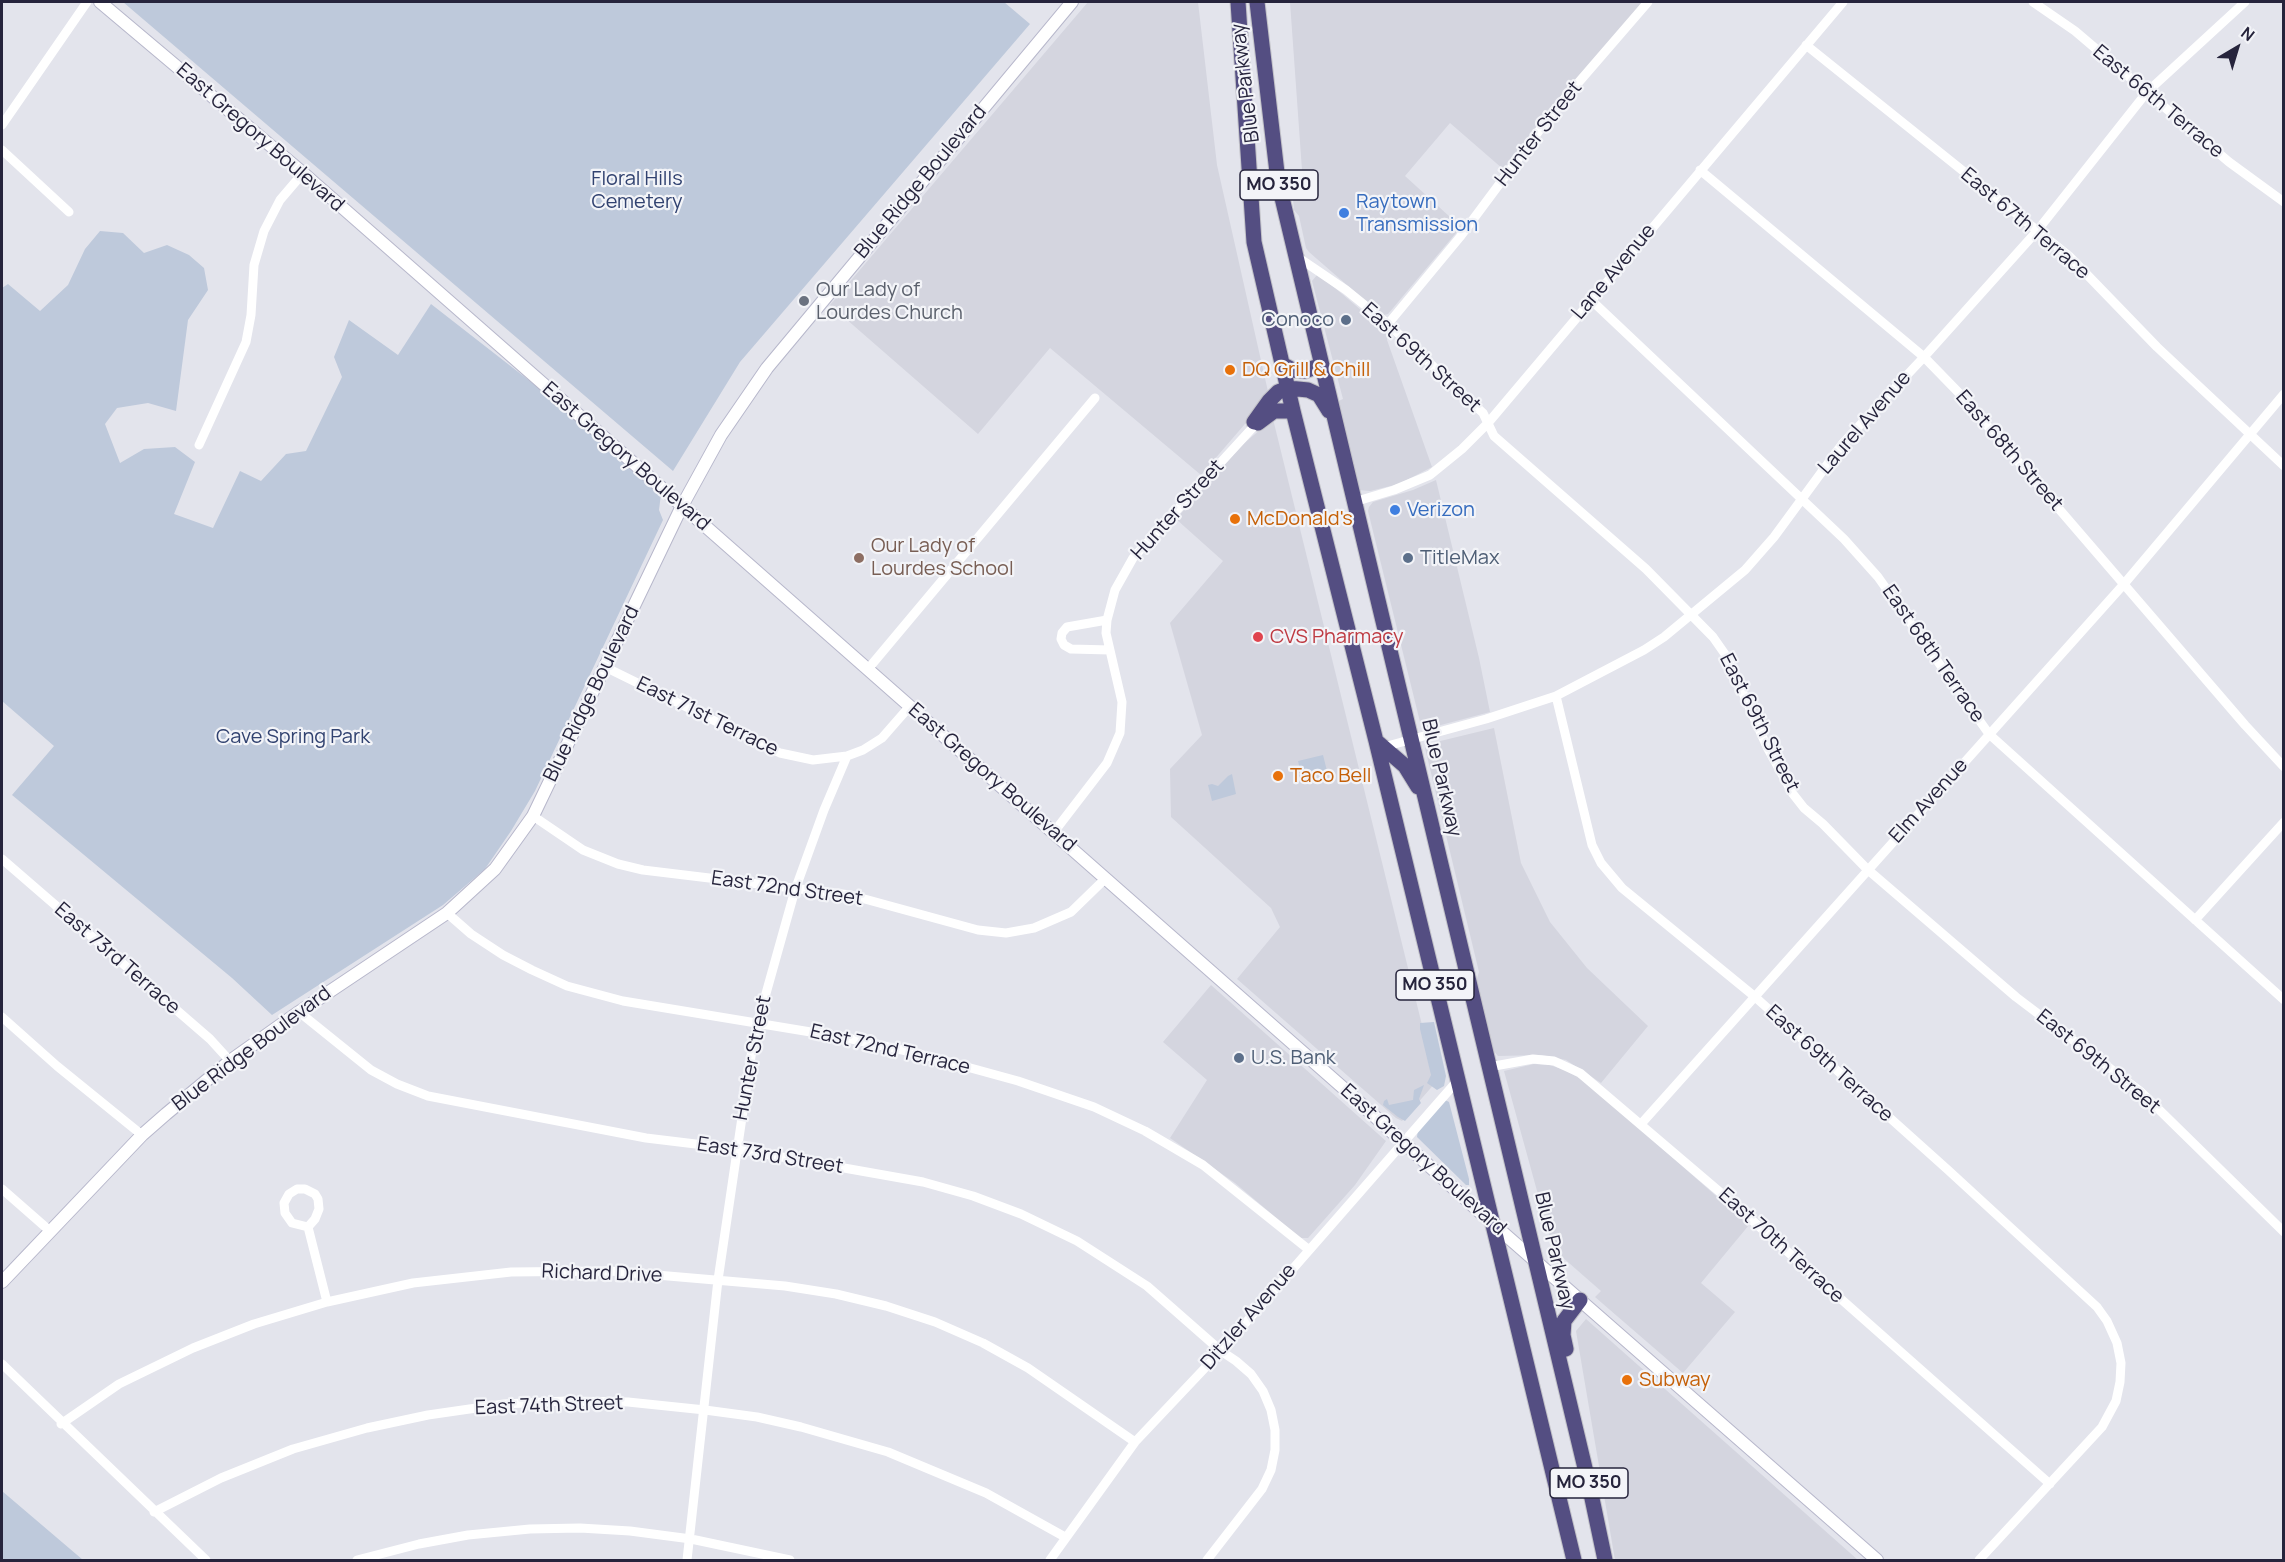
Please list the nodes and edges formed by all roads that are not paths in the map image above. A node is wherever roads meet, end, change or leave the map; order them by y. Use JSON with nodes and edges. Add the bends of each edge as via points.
{"nodes":[{"id":1,"x":87,"y":2,"type":"edge"},
{"id":2,"x":100,"y":2,"type":"edge"},
{"id":3,"x":1072,"y":2,"type":"edge"},
{"id":4,"x":1238,"y":2,"type":"edge"},
{"id":5,"x":1257,"y":2,"type":"edge"},
{"id":6,"x":1648,"y":2,"type":"edge"},
{"id":7,"x":1842,"y":2,"type":"edge"},
{"id":8,"x":2033,"y":2,"type":"edge"},
{"id":9,"x":2245,"y":2,"type":"edge"},
{"id":10,"x":1806,"y":45,"type":"junction"},
{"id":11,"x":2147,"y":92,"type":"junction"},
{"id":12,"x":2,"y":125,"type":"edge"},
{"id":13,"x":2,"y":150,"type":"edge"},
{"id":14,"x":1700,"y":170,"type":"junction"},
{"id":15,"x":303,"y":173,"type":"junction"},
{"id":16,"x":2283,"y":202,"type":"edge"},
{"id":17,"x":69,"y":212,"type":"dead end"},
{"id":18,"x":2037,"y":231,"type":"junction"},
{"id":19,"x":1296,"y":256,"type":"junction"},
{"id":20,"x":1590,"y":299,"type":"junction"},
{"id":21,"x":1388,"y":324,"type":"junction"},
{"id":22,"x":1924,"y":357,"type":"junction"},
{"id":23,"x":1282,"y":364,"type":"junction"},
{"id":24,"x":1321,"y":365,"type":"junction"},
{"id":25,"x":1288,"y":388,"type":"junction"},
{"id":26,"x":2283,"y":394,"type":"edge"},
{"id":27,"x":1095,"y":398,"type":"dead end"},
{"id":28,"x":1293,"y":411,"type":"junction"},
{"id":29,"x":1334,"y":418,"type":"junction"},
{"id":30,"x":1255,"y":423,"type":"junction"},
{"id":31,"x":1488,"y":423,"type":"junction"},
{"id":32,"x":2250,"y":434,"type":"junction"},
{"id":33,"x":199,"y":445,"type":"dead end"},
{"id":34,"x":2283,"y":466,"type":"edge"},
{"id":35,"x":1802,"y":499,"type":"junction"},
{"id":36,"x":1354,"y":502,"type":"junction"},
{"id":37,"x":682,"y":506,"type":"junction"},
{"id":38,"x":2124,"y":584,"type":"junction"},
{"id":39,"x":1692,"y":614,"type":"junction"},
{"id":40,"x":1107,"y":620,"type":"junction"},
{"id":41,"x":1110,"y":650,"type":"junction"},
{"id":42,"x":605,"y":667,"type":"junction"},
{"id":43,"x":868,"y":669,"type":"junction"},
{"id":44,"x":1556,"y":696,"type":"junction"},
{"id":45,"x":910,"y":706,"type":"junction"},
{"id":46,"x":1989,"y":734,"type":"junction"},
{"id":47,"x":1410,"y":739,"type":"junction"},
{"id":48,"x":1379,"y":746,"type":"junction"},
{"id":49,"x":847,"y":756,"type":"junction"},
{"id":50,"x":2283,"y":767,"type":"edge"},
{"id":51,"x":1425,"y":800,"type":"junction"},
{"id":52,"x":533,"y":816,"type":"junction"},
{"id":53,"x":2283,"y":822,"type":"edge"},
{"id":54,"x":1054,"y":832,"type":"junction"},
{"id":55,"x":2,"y":859,"type":"edge"},
{"id":56,"x":1867,"y":869,"type":"junction"},
{"id":57,"x":1106,"y":878,"type":"junction"},
{"id":58,"x":795,"y":890,"type":"junction"},
{"id":59,"x":447,"y":913,"type":"junction"},
{"id":60,"x":2195,"y":920,"type":"junction"},
{"id":61,"x":1754,"y":996,"type":"junction"},
{"id":62,"x":2283,"y":1000,"type":"edge"},
{"id":63,"x":299,"y":1012,"type":"junction"},
{"id":64,"x":2,"y":1017,"type":"edge"},
{"id":65,"x":758,"y":1022,"type":"junction"},
{"id":66,"x":230,"y":1061,"type":"junction"},
{"id":67,"x":1489,"y":1067,"type":"junction"},
{"id":68,"x":1458,"y":1080,"type":"junction"},
{"id":69,"x":1641,"y":1124,"type":"junction"},
{"id":70,"x":142,"y":1134,"type":"junction"},
{"id":71,"x":1404,"y":1142,"type":"junction"},
{"id":72,"x":737,"y":1149,"type":"junction"},
{"id":73,"x":2,"y":1189,"type":"edge"},
{"id":74,"x":1493,"y":1224,"type":"junction"},
{"id":75,"x":308,"y":1227,"type":"junction"},
{"id":76,"x":50,"y":1231,"type":"junction"},
{"id":77,"x":2283,"y":1232,"type":"edge"},
{"id":78,"x":1308,"y":1249,"type":"junction"},
{"id":79,"x":1535,"y":1260,"type":"junction"},
{"id":80,"x":718,"y":1280,"type":"junction"},
{"id":81,"x":2,"y":1282,"type":"edge"},
{"id":82,"x":1580,"y":1300,"type":"junction"},
{"id":83,"x":327,"y":1302,"type":"junction"},
{"id":84,"x":1221,"y":1351,"type":"junction"},
{"id":85,"x":2,"y":1364,"type":"edge"},
{"id":86,"x":705,"y":1410,"type":"junction"},
{"id":87,"x":1573,"y":1418,"type":"junction"},
{"id":88,"x":61,"y":1424,"type":"junction"},
{"id":89,"x":1135,"y":1442,"type":"junction"},
{"id":90,"x":2050,"y":1484,"type":"junction"},
{"id":91,"x":154,"y":1512,"type":"junction"},
{"id":92,"x":1065,"y":1537,"type":"junction"},
{"id":93,"x":691,"y":1539,"type":"junction"},
{"id":94,"x":206,"y":1560,"type":"edge"},
{"id":95,"x":357,"y":1560,"type":"edge"},
{"id":96,"x":687,"y":1560,"type":"edge"},
{"id":97,"x":790,"y":1560,"type":"edge"},
{"id":98,"x":1050,"y":1560,"type":"edge"},
{"id":99,"x":1207,"y":1560,"type":"edge"},
{"id":100,"x":1574,"y":1560,"type":"edge"},
{"id":101,"x":1605,"y":1560,"type":"edge"},
{"id":102,"x":1877,"y":1560,"type":"edge"},
{"id":103,"x":1979,"y":1560,"type":"edge"}],
"edges":[{"from":1,"to":12,"type":"street"},
{"from":2,"to":15,"type":"main road","name":"East Gregory Boulevard"},
{"from":3,"to":37,"type":"main road","name":"Blue Ridge Boulevard","via":[[767,368],[721,435]]},
{"from":4,"to":23,"type":"highway","name":"Blue Parkway","number":"MO 350","via":[[1254,242]]},
{"from":5,"to":19,"type":"highway","name":"Blue Parkway","number":"MO 350","via":[[1278,181]]},
{"from":6,"to":21,"type":"street","name":"Hunter Street","via":[[1553,112],[1460,237]]},
{"from":7,"to":10,"type":"street","name":"Lane Avenue"},
{"from":8,"to":11,"type":"street","name":"East 66th Terrace"},
{"from":9,"to":11,"type":"street","name":"Laurel Avenue"},
{"from":10,"to":14,"type":"street","name":"Lane Avenue"},
{"from":10,"to":18,"type":"street","name":"East 67th Terrace"},
{"from":11,"to":16,"type":"street","name":"East 66th Terrace"},
{"from":11,"to":18,"type":"street","name":"Laurel Avenue"},
{"from":13,"to":17,"type":"street"},
{"from":14,"to":20,"type":"street","name":"Lane Avenue"},
{"from":14,"to":22,"type":"street","name":"East 68th Street"},
{"from":15,"to":33,"type":"street","via":[[280,200],[264,231],[254,265],[246,342]]},
{"from":15,"to":37,"type":"main road","name":"East Gregory Boulevard"},
{"from":18,"to":22,"type":"street","name":"Laurel Avenue"},
{"from":18,"to":32,"type":"street","name":"East 67th Terrace","via":[[2069,256],[2157,347]]},
{"from":19,"to":21,"type":"street","name":"East 69th Street"},
{"from":19,"to":24,"type":"highway","name":"Blue Parkway","number":"MO 350"},
{"from":20,"to":31,"type":"street","name":"Lane Avenue"},
{"from":20,"to":35,"type":"street","name":"East 68th Terrace"},
{"from":21,"to":31,"type":"street","name":"East 69th Street","via":[[1483,413]]},
{"from":22,"to":35,"type":"street","name":"Laurel Avenue","via":[[1843,443]]},
{"from":22,"to":38,"type":"street","name":"East 68th Street"},
{"from":23,"to":24,"type":"highway","via":[[1305,372]]},
{"from":23,"to":25,"type":"highway","name":"Blue Parkway","number":"MO 350"},
{"from":24,"to":29,"type":"highway","name":"Blue Parkway","number":"MO 350"},
{"from":25,"to":28,"type":"highway","name":"Blue Parkway","number":"MO 350"},
{"from":25,"to":29,"type":"highway","via":[[1319,395]]},
{"from":25,"to":30,"type":"highway","via":[[1269,401]]},
{"from":26,"to":32,"type":"street","name":"Elm Avenue"},
{"from":27,"to":43,"type":"street"},
{"from":28,"to":30,"type":"highway","via":[[1274,411]]},
{"from":28,"to":48,"type":"highway","name":"Blue Parkway","number":"MO 350"},
{"from":29,"to":36,"type":"highway","name":"Blue Parkway","number":"MO 350"},
{"from":30,"to":40,"type":"street","name":"Hunter Street","via":[[1133,558],[1115,590]]},
{"from":31,"to":36,"type":"street","name":"Lane Avenue","via":[[1430,475]]},
{"from":31,"to":39,"type":"street","name":"East 69th Street","via":[[1494,436]]},
{"from":32,"to":34,"type":"street","name":"East 67th Terrace"},
{"from":32,"to":38,"type":"street","name":"Elm Avenue"},
{"from":35,"to":39,"type":"street","name":"Laurel Avenue","via":[[1745,570]]},
{"from":35,"to":46,"type":"street","name":"East 68th Terrace","via":[[1878,577]]},
{"from":36,"to":47,"type":"highway","name":"Blue Parkway","number":"MO 350"},
{"from":37,"to":42,"type":"main road","name":"Blue Ridge Boulevard"},
{"from":37,"to":43,"type":"main road","name":"East Gregory Boulevard"},
{"from":38,"to":46,"type":"street","name":"Elm Avenue"},
{"from":38,"to":50,"type":"street","name":"East 68th Street"},
{"from":39,"to":44,"type":"street","name":"Laurel Avenue","via":[[1644,650]]},
{"from":39,"to":56,"type":"street","name":"East 69th Street","via":[[1727,657],[1767,747],[1793,794]]},
{"from":40,"to":41,"type":"street","name":"Hunter Street"},
{"from":40,"to":41,"type":"street","via":[[1067,627],[1060,639],[1071,649]]},
{"from":41,"to":54,"type":"street","name":"Hunter Street","via":[[1122,702],[1120,733],[1107,763]]},
{"from":42,"to":49,"type":"street","name":"East 71st Terrace","via":[[780,753],[813,760]]},
{"from":42,"to":52,"type":"main road","name":"Blue Ridge Boulevard"},
{"from":43,"to":45,"type":"main road","name":"East Gregory Boulevard"},
{"from":44,"to":47,"type":"street","name":"Laurel Avenue"},
{"from":44,"to":61,"type":"street","name":"East 69th Terrace","via":[[1586,829],[1601,863],[1622,888]]},
{"from":45,"to":49,"type":"street","via":[[882,738]]},
{"from":45,"to":54,"type":"main road","name":"East Gregory Boulevard"},
{"from":46,"to":56,"type":"street","name":"Elm Avenue"},
{"from":46,"to":60,"type":"street","name":"East 68th Terrace"},
{"from":47,"to":48,"type":"street","name":"Laurel Avenue"},
{"from":47,"to":51,"type":"highway","name":"Blue Parkway","number":"MO 350"},
{"from":48,"to":51,"type":"highway","via":[[1405,766]]},
{"from":48,"to":68,"type":"highway","name":"Blue Parkway","number":"MO 350"},
{"from":49,"to":58,"type":"street","name":"Hunter Street"},
{"from":51,"to":67,"type":"highway","name":"Blue Parkway","number":"MO 350"},
{"from":52,"to":58,"type":"street","name":"East 72nd Street","via":[[583,850],[618,864]]},
{"from":52,"to":59,"type":"main road","name":"Blue Ridge Boulevard","via":[[495,869]]},
{"from":53,"to":60,"type":"street"},
{"from":54,"to":57,"type":"main road","name":"East Gregory Boulevard"},
{"from":55,"to":66,"type":"street","name":"East 73rd Terrace","via":[[210,1039]]},
{"from":56,"to":61,"type":"street","name":"Elm Avenue"},
{"from":56,"to":77,"type":"street","name":"East 69th Street","via":[[2016,997],[2140,1091]]},
{"from":57,"to":58,"type":"street","name":"East 72nd Street","via":[[1071,912],[1034,928],[1006,933],[978,930],[850,895]]},
{"from":57,"to":71,"type":"main road","name":"East Gregory Boulevard"},
{"from":58,"to":65,"type":"street","name":"Hunter Street"},
{"from":59,"to":63,"type":"main road","name":"Blue Ridge Boulevard"},
{"from":59,"to":65,"type":"street","name":"East 72nd Terrace","via":[[503,955],[567,986],[623,1001]]},
{"from":60,"to":62,"type":"street","name":"East 68th Terrace"},
{"from":61,"to":69,"type":"street","name":"Elm Avenue"},
{"from":61,"to":90,"type":"street","name":"East 69th Terrace","via":[[2097,1307],[2107,1321],[2121,1363],[2116,1401],[2102,1427]]},
{"from":63,"to":66,"type":"main road","name":"Blue Ridge Boulevard"},
{"from":63,"to":72,"type":"street","name":"East 73rd Street","via":[[372,1070],[428,1096],[646,1138]]},
{"from":64,"to":70,"type":"street"},
{"from":65,"to":72,"type":"street","name":"Hunter Street"},
{"from":65,"to":78,"type":"street","name":"East 72nd Terrace","via":[[916,1053],[1094,1107],[1203,1165]]},
{"from":66,"to":70,"type":"main road","name":"Blue Ridge Boulevard"},
{"from":67,"to":69,"type":"street","name":"East 70th Terrace","via":[[1526,1060],[1554,1061],[1580,1073]]},
{"from":67,"to":79,"type":"highway","name":"Blue Parkway","number":"MO 350"},
{"from":68,"to":71,"type":"street","name":"Ditzler Avenue"},
{"from":68,"to":74,"type":"highway","name":"Blue Parkway","number":"MO 350"},
{"from":69,"to":90,"type":"street","name":"East 70th Terrace"},
{"from":70,"to":76,"type":"main road","name":"Blue Ridge Boulevard"},
{"from":71,"to":74,"type":"main road","name":"East Gregory Boulevard"},
{"from":71,"to":78,"type":"street","name":"Ditzler Avenue"},
{"from":72,"to":80,"type":"street","name":"Hunter Street"},
{"from":72,"to":84,"type":"street","name":"East 73rd Street","via":[[923,1182],[1022,1214],[1077,1241],[1130,1274]]},
{"from":73,"to":76,"type":"street"},
{"from":74,"to":79,"type":"main road","name":"East Gregory Boulevard"},
{"from":74,"to":100,"type":"highway","name":"Blue Parkway","number":"MO 350"},
{"from":75,"to":75,"type":"street","via":[[292,1223],[285,1213],[284,1203],[297,1189],[315,1194],[318,1200],[319,1209]]},
{"from":75,"to":83,"type":"street"},
{"from":76,"to":81,"type":"main road","name":"Blue Ridge Boulevard"},
{"from":78,"to":84,"type":"street","name":"Ditzler Avenue"},
{"from":79,"to":82,"type":"main road","name":"East Gregory Boulevard"},
{"from":79,"to":87,"type":"highway","name":"Blue Parkway","number":"MO 350"},
{"from":80,"to":83,"type":"street","name":"Richard Drive","via":[[610,1271],[511,1272],[413,1283]]},
{"from":80,"to":86,"type":"street","name":"Hunter Street"},
{"from":80,"to":89,"type":"street","name":"Richard Drive","via":[[836,1294],[935,1322],[1028,1368]]},
{"from":82,"to":87,"type":"highway","via":[[1567,1315],[1563,1327],[1575,1395]]},
{"from":82,"to":102,"type":"main road","name":"East Gregory Boulevard"},
{"from":83,"to":88,"type":"street","name":"Richard Drive","via":[[193,1348],[119,1384]]},
{"from":84,"to":89,"type":"street","name":"Ditzler Avenue"},
{"from":84,"to":99,"type":"street","via":[[1251,1374],[1263,1391],[1271,1410],[1275,1450],[1262,1489]]},
{"from":85,"to":88,"type":"street"},
{"from":86,"to":91,"type":"street","name":"East 74th Street","via":[[628,1402],[566,1401],[428,1414],[293,1449],[221,1478]]},
{"from":86,"to":92,"type":"street","name":"East 74th Street","via":[[801,1427],[888,1452],[986,1493]]},
{"from":86,"to":93,"type":"street","name":"Hunter Street"},
{"from":87,"to":101,"type":"highway","name":"Blue Parkway","number":"MO 350"},
{"from":88,"to":91,"type":"street"},
{"from":89,"to":92,"type":"street","name":"Ditzler Avenue"},
{"from":90,"to":103,"type":"street","name":"East 69th Terrace"},
{"from":91,"to":94,"type":"street"},
{"from":92,"to":98,"type":"street","name":"Ditzler Avenue"},
{"from":93,"to":95,"type":"street","via":[[620,1530],[530,1529],[439,1540]]},
{"from":93,"to":96,"type":"street","name":"Hunter Street"},
{"from":93,"to":97,"type":"street"}]}
